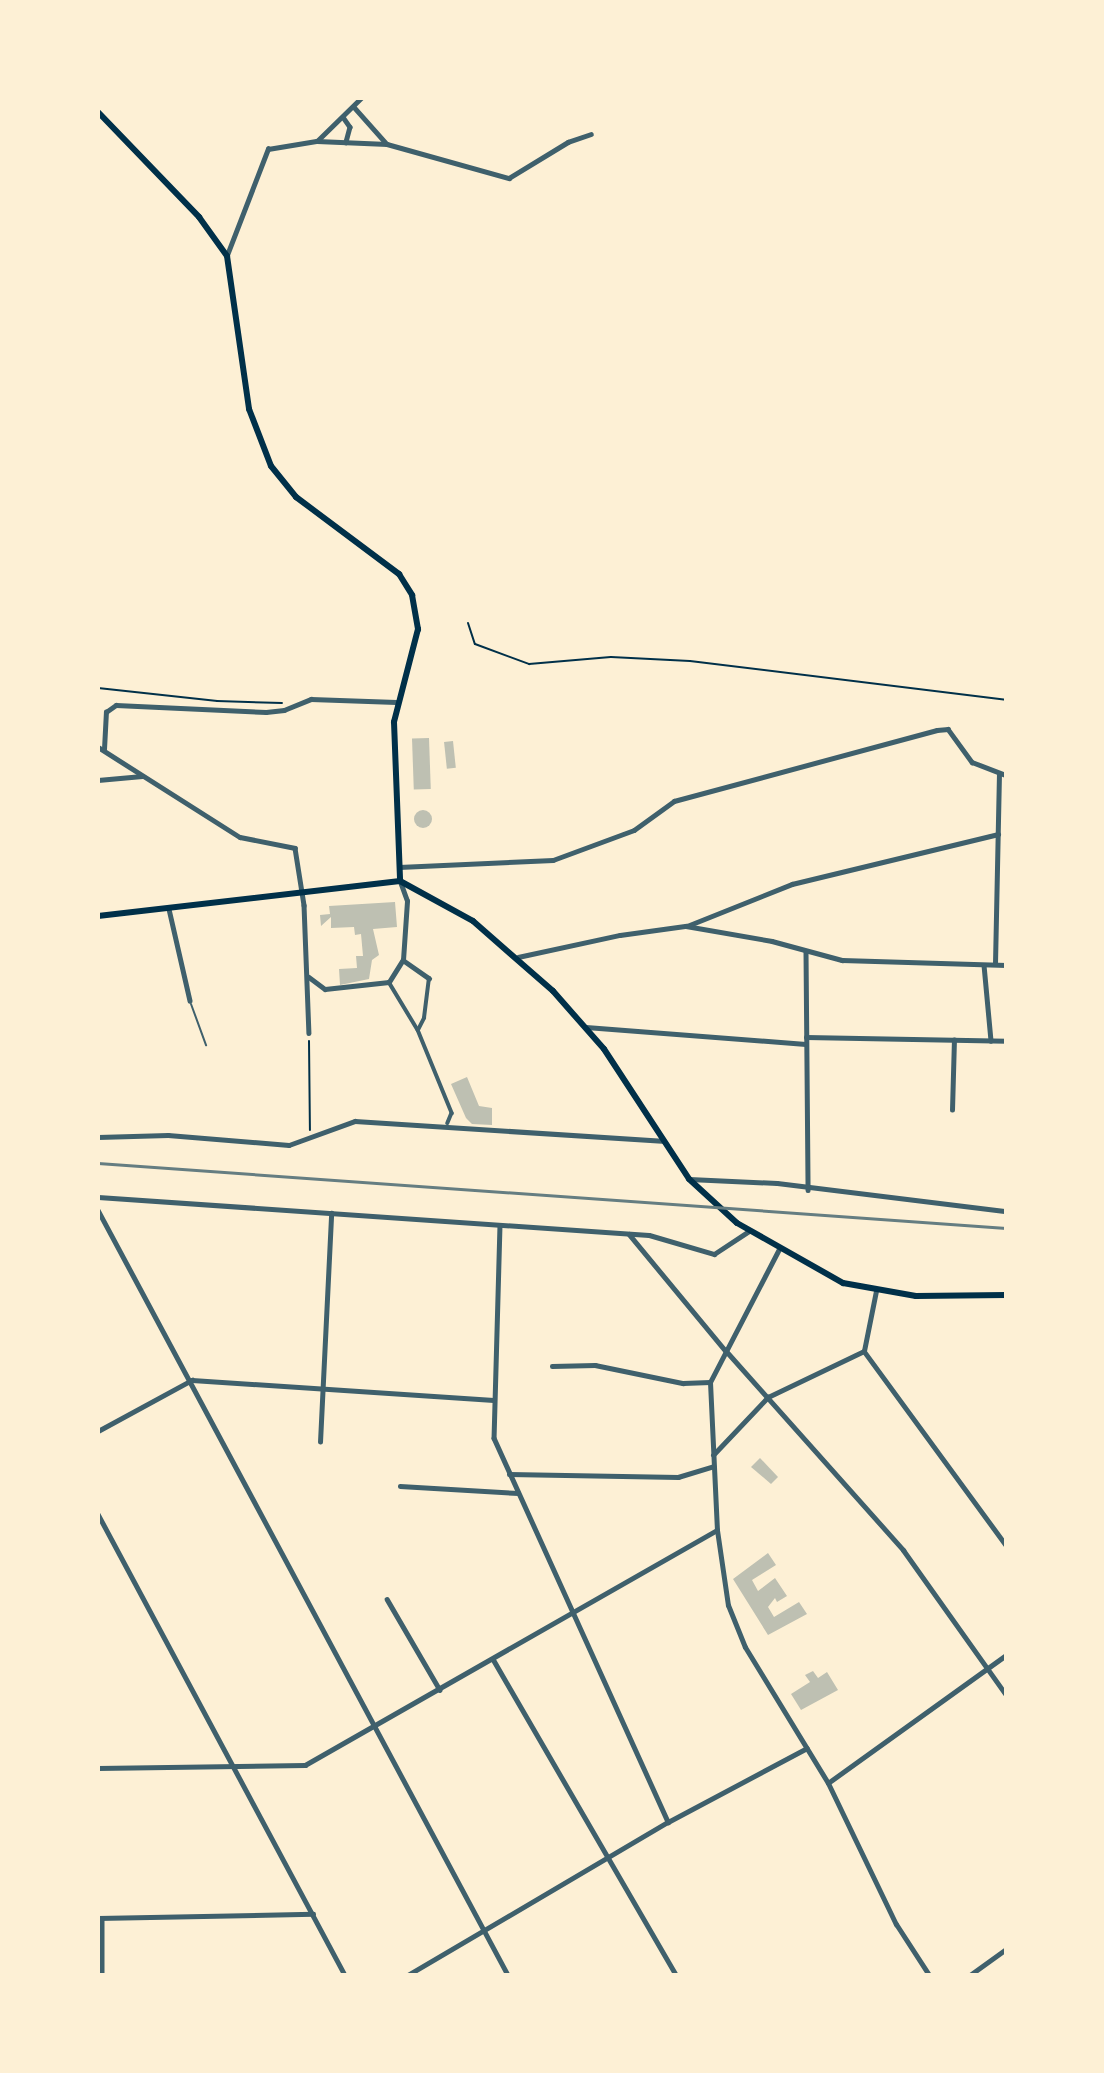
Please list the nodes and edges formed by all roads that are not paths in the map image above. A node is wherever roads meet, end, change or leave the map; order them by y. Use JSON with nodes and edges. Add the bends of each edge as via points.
{"nodes":[{"id":1,"x":361,"y":98,"type":"edge"},
{"id":2,"x":354,"y":107,"type":"junction"},
{"id":3,"x":98,"y":112,"type":"edge"},
{"id":4,"x":343,"y":117,"type":"junction"},
{"id":5,"x":591,"y":134,"type":"dead end"},
{"id":6,"x":317,"y":141,"type":"junction"},
{"id":7,"x":345,"y":142,"type":"junction"},
{"id":8,"x":387,"y":144,"type":"junction"},
{"id":9,"x":227,"y":256,"type":"junction"},
{"id":10,"x":396,"y":702,"type":"junction"},
{"id":11,"x":101,"y":748,"type":"edge"},
{"id":12,"x":999,"y":774,"type":"junction"},
{"id":13,"x":1006,"y":775,"type":"edge"},
{"id":14,"x":144,"y":776,"type":"junction"},
{"id":15,"x":98,"y":780,"type":"edge"},
{"id":16,"x":998,"y":834,"type":"junction"},
{"id":17,"x":399,"y":867,"type":"junction"},
{"id":18,"x":400,"y":881,"type":"junction"},
{"id":19,"x":303,"y":893,"type":"junction"},
{"id":20,"x":169,"y":909,"type":"junction"},
{"id":21,"x":98,"y":916,"type":"edge"},
{"id":22,"x":686,"y":926,"type":"junction"},
{"id":23,"x":806,"y":951,"type":"junction"},
{"id":24,"x":518,"y":957,"type":"junction"},
{"id":25,"x":403,"y":960,"type":"junction"},
{"id":26,"x":995,"y":964,"type":"junction"},
{"id":27,"x":984,"y":965,"type":"junction"},
{"id":28,"x":1006,"y":965,"type":"edge"},
{"id":29,"x":308,"y":976,"type":"junction"},
{"id":30,"x":429,"y":978,"type":"joint"},
{"id":31,"x":389,"y":982,"type":"junction"},
{"id":32,"x":190,"y":1001,"type":"joint"},
{"id":33,"x":586,"y":1027,"type":"junction"},
{"id":34,"x":418,"y":1030,"type":"junction"},
{"id":35,"x":309,"y":1033,"type":"road end"},
{"id":36,"x":806,"y":1037,"type":"junction"},
{"id":37,"x":954,"y":1040,"type":"junction"},
{"id":38,"x":991,"y":1041,"type":"junction"},
{"id":39,"x":1006,"y":1041,"type":"edge"},
{"id":40,"x":806,"y":1044,"type":"junction"},
{"id":41,"x":206,"y":1045,"type":"dead end"},
{"id":42,"x":952,"y":1110,"type":"dead end"},
{"id":43,"x":448,"y":1123,"type":"joint"},
{"id":44,"x":445,"y":1130,"type":"junction"},
{"id":45,"x":98,"y":1137,"type":"edge"},
{"id":46,"x":661,"y":1141,"type":"junction"},
{"id":47,"x":689,"y":1179,"type":"junction"},
{"id":48,"x":808,"y":1189,"type":"junction"},
{"id":49,"x":98,"y":1197,"type":"edge"},
{"id":50,"x":98,"y":1210,"type":"edge"},
{"id":51,"x":1006,"y":1211,"type":"edge"},
{"id":52,"x":331,"y":1213,"type":"junction"},
{"id":53,"x":500,"y":1224,"type":"junction"},
{"id":54,"x":749,"y":1231,"type":"junction"},
{"id":55,"x":629,"y":1234,"type":"junction"},
{"id":56,"x":779,"y":1249,"type":"junction"},
{"id":57,"x":876,"y":1291,"type":"junction"},
{"id":58,"x":1006,"y":1295,"type":"edge"},
{"id":59,"x":725,"y":1350,"type":"junction"},
{"id":60,"x":864,"y":1351,"type":"junction"},
{"id":61,"x":552,"y":1366,"type":"dead end"},
{"id":62,"x":192,"y":1380,"type":"junction"},
{"id":63,"x":710,"y":1382,"type":"junction"},
{"id":64,"x":323,"y":1387,"type":"junction"},
{"id":65,"x":768,"y":1396,"type":"junction"},
{"id":66,"x":493,"y":1401,"type":"junction"},
{"id":67,"x":98,"y":1431,"type":"edge"},
{"id":68,"x":320,"y":1443,"type":"dead end"},
{"id":69,"x":713,"y":1455,"type":"junction"},
{"id":70,"x":713,"y":1466,"type":"junction"},
{"id":71,"x":509,"y":1474,"type":"junction"},
{"id":72,"x":400,"y":1486,"type":"dead end"},
{"id":73,"x":518,"y":1493,"type":"junction"},
{"id":74,"x":98,"y":1514,"type":"edge"},
{"id":75,"x":717,"y":1530,"type":"junction"},
{"id":76,"x":1006,"y":1545,"type":"edge"},
{"id":77,"x":387,"y":1599,"type":"dead end"},
{"id":78,"x":574,"y":1612,"type":"junction"},
{"id":79,"x":1006,"y":1655,"type":"edge"},
{"id":80,"x":493,"y":1659,"type":"junction"},
{"id":81,"x":987,"y":1669,"type":"junction"},
{"id":82,"x":440,"y":1690,"type":"junction"},
{"id":83,"x":1006,"y":1695,"type":"edge"},
{"id":84,"x":374,"y":1725,"type":"junction"},
{"id":85,"x":807,"y":1748,"type":"junction"},
{"id":86,"x":232,"y":1766,"type":"junction"},
{"id":87,"x":98,"y":1768,"type":"edge"},
{"id":88,"x":828,"y":1783,"type":"junction"},
{"id":89,"x":668,"y":1822,"type":"junction"},
{"id":90,"x":609,"y":1859,"type":"junction"},
{"id":91,"x":313,"y":1914,"type":"junction"},
{"id":92,"x":100,"y":1918,"type":"edge"},
{"id":93,"x":483,"y":1929,"type":"junction"},
{"id":94,"x":1006,"y":1949,"type":"edge"},
{"id":95,"x":102,"y":1975,"type":"edge"},
{"id":96,"x":345,"y":1975,"type":"edge"},
{"id":97,"x":408,"y":1975,"type":"edge"},
{"id":98,"x":508,"y":1975,"type":"edge"},
{"id":99,"x":676,"y":1975,"type":"edge"},
{"id":100,"x":929,"y":1975,"type":"edge"},
{"id":101,"x":970,"y":1975,"type":"edge"}],
"edges":[{"from":1,"to":2,"type":"street"},
{"from":2,"to":4,"type":"street"},
{"from":2,"to":8,"type":"street"},
{"from":3,"to":9,"type":"main road","via":[[199,217]]},
{"from":4,"to":6,"type":"street"},
{"from":4,"to":7,"type":"street","via":[[351,127]]},
{"from":5,"to":8,"type":"street","via":[[568,142],[509,178]]},
{"from":6,"to":7,"type":"street"},
{"from":6,"to":9,"type":"street","via":[[268,149]]},
{"from":7,"to":8,"type":"street"},
{"from":9,"to":10,"type":"main road","via":[[248,409],[271,466],[296,497],[399,574],[412,595],[418,629]]},
{"from":10,"to":11,"type":"street","via":[[311,699],[266,712],[116,705],[106,712]]},
{"from":10,"to":17,"type":"main road"},
{"from":11,"to":14,"type":"street"},
{"from":12,"to":13,"type":"street"},
{"from":12,"to":16,"type":"street"},
{"from":12,"to":17,"type":"street","via":[[972,762],[948,729],[674,802],[634,830],[553,860]]},
{"from":14,"to":15,"type":"street"},
{"from":14,"to":19,"type":"street","via":[[240,837],[295,848]]},
{"from":16,"to":22,"type":"street","via":[[792,884]]},
{"from":16,"to":26,"type":"street"},
{"from":17,"to":18,"type":"main road"},
{"from":18,"to":19,"type":"main road"},
{"from":18,"to":24,"type":"main road","via":[[473,921]]},
{"from":18,"to":25,"type":"street","via":[[407,901]]},
{"from":19,"to":20,"type":"main road"},
{"from":19,"to":29,"type":"street"},
{"from":20,"to":21,"type":"main road"},
{"from":20,"to":32,"type":"street"},
{"from":22,"to":23,"type":"street"},
{"from":22,"to":24,"type":"street","via":[[620,934]]},
{"from":23,"to":27,"type":"street","via":[[842,960]]},
{"from":23,"to":36,"type":"street"},
{"from":24,"to":33,"type":"main road"},
{"from":25,"to":30,"type":"street"},
{"from":25,"to":31,"type":"street"},
{"from":26,"to":27,"type":"street"},
{"from":26,"to":28,"type":"street"},
{"from":27,"to":38,"type":"street"},
{"from":29,"to":31,"type":"street","via":[[325,989]]},
{"from":29,"to":35,"type":"street"},
{"from":30,"to":34,"type":"street"},
{"from":31,"to":34,"type":"street"},
{"from":32,"to":41,"type":"lane"},
{"from":33,"to":40,"type":"street"},
{"from":33,"to":46,"type":"main road","via":[[620,1071]]},
{"from":34,"to":43,"type":"street","via":[[452,1113]]},
{"from":36,"to":37,"type":"street"},
{"from":36,"to":40,"type":"street"},
{"from":37,"to":38,"type":"street"},
{"from":37,"to":42,"type":"street"},
{"from":38,"to":39,"type":"street"},
{"from":40,"to":48,"type":"street"},
{"from":43,"to":44,"type":"street"},
{"from":44,"to":45,"type":"street","via":[[355,1121],[275,1145],[168,1135]]},
{"from":44,"to":46,"type":"street"},
{"from":46,"to":47,"type":"main road"},
{"from":47,"to":48,"type":"street","via":[[769,1182]]},
{"from":47,"to":54,"type":"main road"},
{"from":48,"to":51,"type":"street"},
{"from":49,"to":52,"type":"street"},
{"from":50,"to":62,"type":"street"},
{"from":52,"to":53,"type":"street"},
{"from":52,"to":64,"type":"street"},
{"from":53,"to":55,"type":"street"},
{"from":53,"to":66,"type":"street"},
{"from":54,"to":55,"type":"street","via":[[715,1254],[663,1237]]},
{"from":54,"to":56,"type":"main road"},
{"from":55,"to":59,"type":"street"},
{"from":56,"to":57,"type":"main road","via":[[843,1283]]},
{"from":56,"to":59,"type":"street"},
{"from":57,"to":58,"type":"main road","via":[[934,1297]]},
{"from":57,"to":60,"type":"street"},
{"from":59,"to":63,"type":"street"},
{"from":59,"to":65,"type":"street"},
{"from":60,"to":65,"type":"street"},
{"from":60,"to":76,"type":"street"},
{"from":61,"to":63,"type":"street","via":[[595,1365],[683,1383]]},
{"from":62,"to":64,"type":"street"},
{"from":62,"to":67,"type":"street"},
{"from":62,"to":84,"type":"street"},
{"from":63,"to":69,"type":"street"},
{"from":64,"to":66,"type":"street"},
{"from":64,"to":68,"type":"street"},
{"from":65,"to":69,"type":"street"},
{"from":65,"to":81,"type":"street","via":[[903,1550]]},
{"from":66,"to":71,"type":"street","via":[[494,1438]]},
{"from":69,"to":70,"type":"street"},
{"from":70,"to":71,"type":"street","via":[[678,1477]]},
{"from":70,"to":75,"type":"street"},
{"from":71,"to":73,"type":"street"},
{"from":72,"to":73,"type":"street"},
{"from":73,"to":78,"type":"street"},
{"from":74,"to":86,"type":"street"},
{"from":75,"to":78,"type":"street"},
{"from":75,"to":85,"type":"street","via":[[733,1622]]},
{"from":77,"to":82,"type":"street"},
{"from":78,"to":80,"type":"street"},
{"from":78,"to":89,"type":"street"},
{"from":79,"to":81,"type":"street"},
{"from":80,"to":82,"type":"street"},
{"from":80,"to":90,"type":"street"},
{"from":81,"to":83,"type":"street"},
{"from":81,"to":88,"type":"street"},
{"from":82,"to":84,"type":"street"},
{"from":84,"to":86,"type":"street","via":[[305,1765]]},
{"from":84,"to":93,"type":"street"},
{"from":85,"to":88,"type":"street"},
{"from":85,"to":89,"type":"street"},
{"from":86,"to":87,"type":"street"},
{"from":86,"to":91,"type":"street"},
{"from":88,"to":100,"type":"street","via":[[896,1924]]},
{"from":89,"to":90,"type":"street"},
{"from":90,"to":93,"type":"street"},
{"from":90,"to":99,"type":"street"},
{"from":91,"to":92,"type":"street"},
{"from":91,"to":96,"type":"street"},
{"from":92,"to":95,"type":"street"},
{"from":93,"to":97,"type":"street"},
{"from":93,"to":98,"type":"street"},
{"from":94,"to":101,"type":"street"}]}
